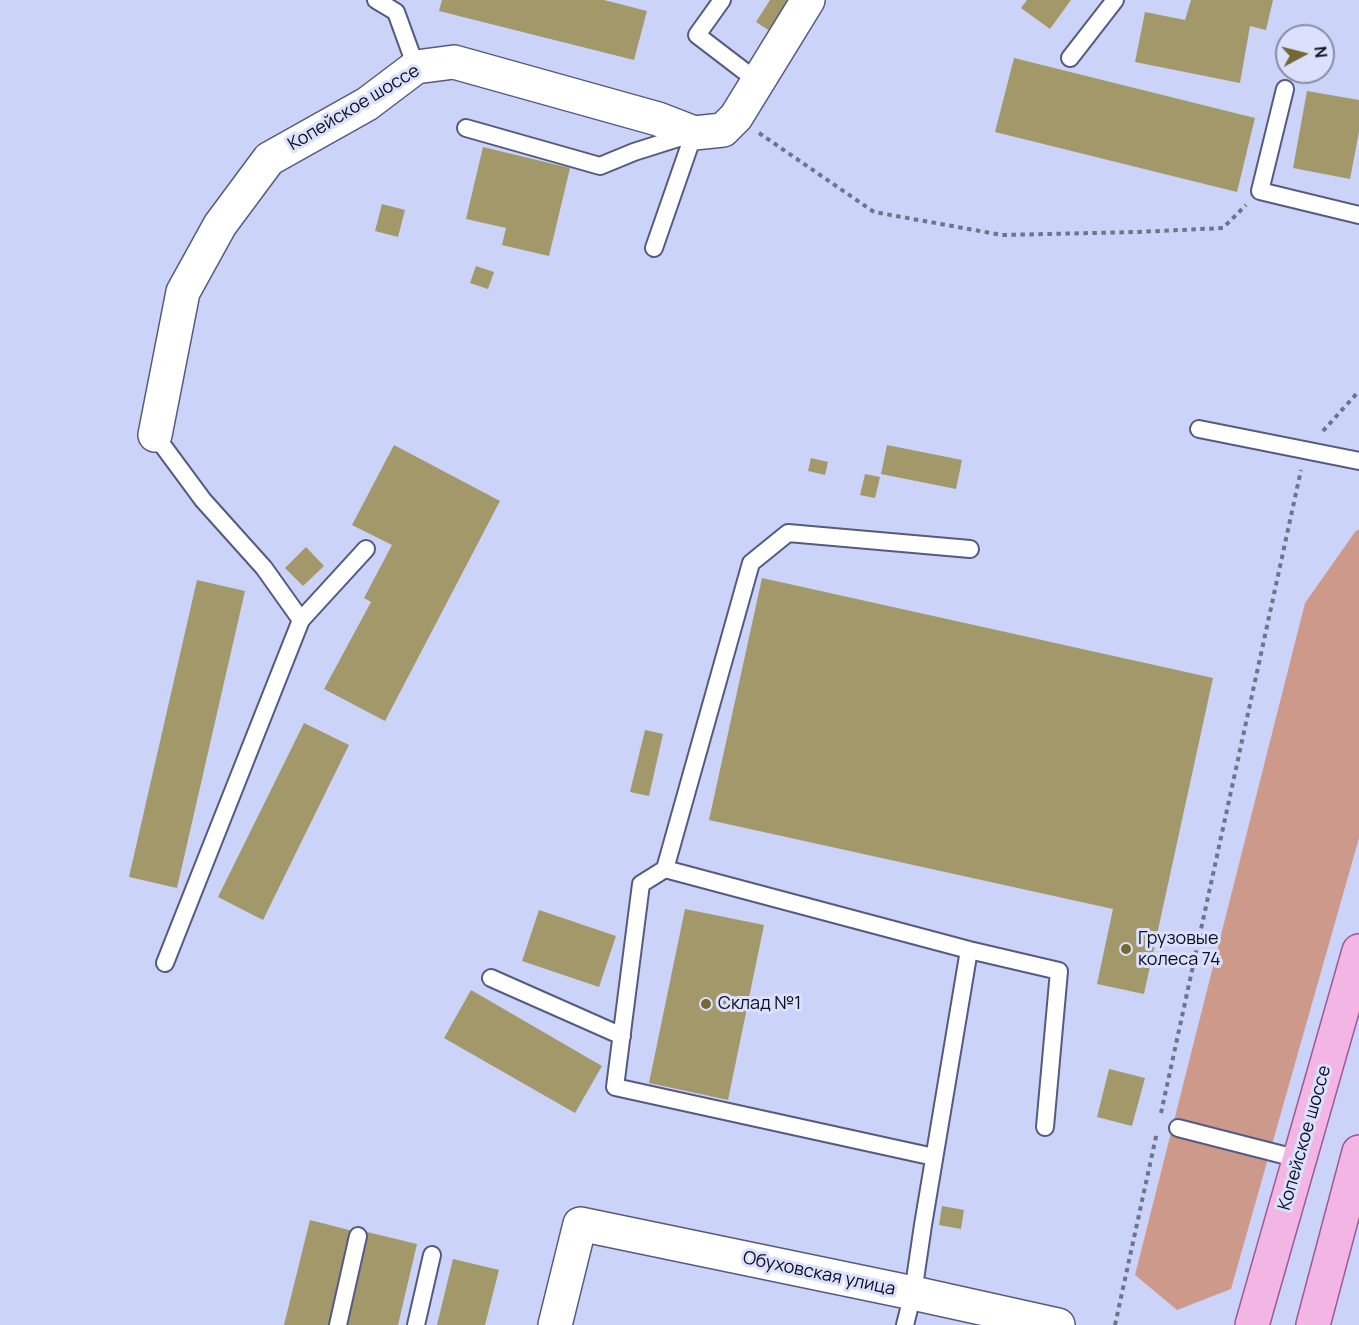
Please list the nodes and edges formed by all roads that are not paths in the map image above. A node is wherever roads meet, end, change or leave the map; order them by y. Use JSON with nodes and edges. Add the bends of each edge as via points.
{"nodes":[{"id":1,"x":376,"y":0,"type":"edge"},
{"id":2,"x":723,"y":0,"type":"edge"},
{"id":3,"x":808,"y":0,"type":"edge"},
{"id":4,"x":1115,"y":0,"type":"edge"},
{"id":5,"x":1070,"y":58,"type":"dead end"},
{"id":6,"x":416,"y":67,"type":"junction"},
{"id":7,"x":756,"y":83,"type":"junction"},
{"id":8,"x":1285,"y":89,"type":"dead end"},
{"id":9,"x":466,"y":128,"type":"dead end"},
{"id":10,"x":694,"y":133,"type":"junction"},
{"id":11,"x":1359,"y":215,"type":"edge"},
{"id":12,"x":654,"y":248,"type":"dead end"},
{"id":13,"x":1199,"y":429,"type":"dead end"},
{"id":14,"x":155,"y":435,"type":"joint"},
{"id":15,"x":1359,"y":461,"type":"edge"},
{"id":16,"x":366,"y":549,"type":"dead end"},
{"id":17,"x":970,"y":549,"type":"dead end"},
{"id":18,"x":301,"y":621,"type":"junction"},
{"id":19,"x":665,"y":869,"type":"junction"},
{"id":20,"x":969,"y":950,"type":"junction"},
{"id":21,"x":1359,"y":951,"type":"edge"},
{"id":22,"x":165,"y":963,"type":"dead end"},
{"id":23,"x":491,"y":978,"type":"dead end"},
{"id":24,"x":622,"y":1036,"type":"junction"},
{"id":25,"x":1045,"y":1127,"type":"dead end"},
{"id":26,"x":1178,"y":1128,"type":"dead end"},
{"id":27,"x":1359,"y":1152,"type":"edge"},
{"id":28,"x":934,"y":1157,"type":"junction"},
{"id":29,"x":1299,"y":1159,"type":"junction"},
{"id":30,"x":358,"y":1236,"type":"dead end"},
{"id":31,"x":432,"y":1255,"type":"dead end"},
{"id":32,"x":913,"y":1293,"type":"junction"},
{"id":33,"x":338,"y":1325,"type":"edge"},
{"id":34,"x":416,"y":1325,"type":"edge"},
{"id":35,"x":555,"y":1325,"type":"edge"},
{"id":36,"x":905,"y":1325,"type":"edge"},
{"id":37,"x":1058,"y":1325,"type":"edge"},
{"id":38,"x":1252,"y":1325,"type":"edge"},
{"id":39,"x":1313,"y":1325,"type":"edge"}],
"edges":[{"from":1,"to":6,"type":"lane","via":[[396,12]]},
{"from":2,"to":7,"type":"lane","via":[[697,35]]},
{"from":3,"to":7,"type":"street","name":"Копейское шоссе"},
{"from":4,"to":5,"type":"lane"},
{"from":6,"to":10,"type":"street","name":"Копейское шоссе","via":[[454,62],[658,119]]},
{"from":6,"to":14,"type":"street","name":"Копейское шоссе","via":[[367,104],[269,159],[220,225],[183,292]]},
{"from":7,"to":10,"type":"street","name":"Копейское шоссе","via":[[736,117],[723,130]]},
{"from":8,"to":11,"type":"lane","via":[[1260,190]]},
{"from":9,"to":10,"type":"lane","via":[[600,166]]},
{"from":10,"to":12,"type":"lane"},
{"from":13,"to":15,"type":"lane"},
{"from":14,"to":18,"type":"lane","via":[[203,500],[264,568]]},
{"from":16,"to":18,"type":"lane"},
{"from":17,"to":19,"type":"lane","via":[[788,533],[751,563]]},
{"from":18,"to":22,"type":"lane"},
{"from":19,"to":20,"type":"lane"},
{"from":19,"to":24,"type":"lane","via":[[641,884]]},
{"from":20,"to":25,"type":"lane","via":[[1059,970]]},
{"from":20,"to":28,"type":"lane"},
{"from":21,"to":29,"type":"main road","name":"Копейское шоссе"},
{"from":23,"to":24,"type":"lane"},
{"from":24,"to":28,"type":"lane","via":[[615,1087]]},
{"from":26,"to":29,"type":"lane"},
{"from":27,"to":39,"type":"main road"},
{"from":28,"to":32,"type":"lane"},
{"from":29,"to":38,"type":"main road","name":"Копейское шоссе"},
{"from":30,"to":33,"type":"lane"},
{"from":31,"to":34,"type":"lane"},
{"from":32,"to":35,"type":"street","name":"Обуховская улица","via":[[580,1224]]},
{"from":32,"to":36,"type":"lane"},
{"from":32,"to":37,"type":"street","name":"Обуховская улица"}]}
